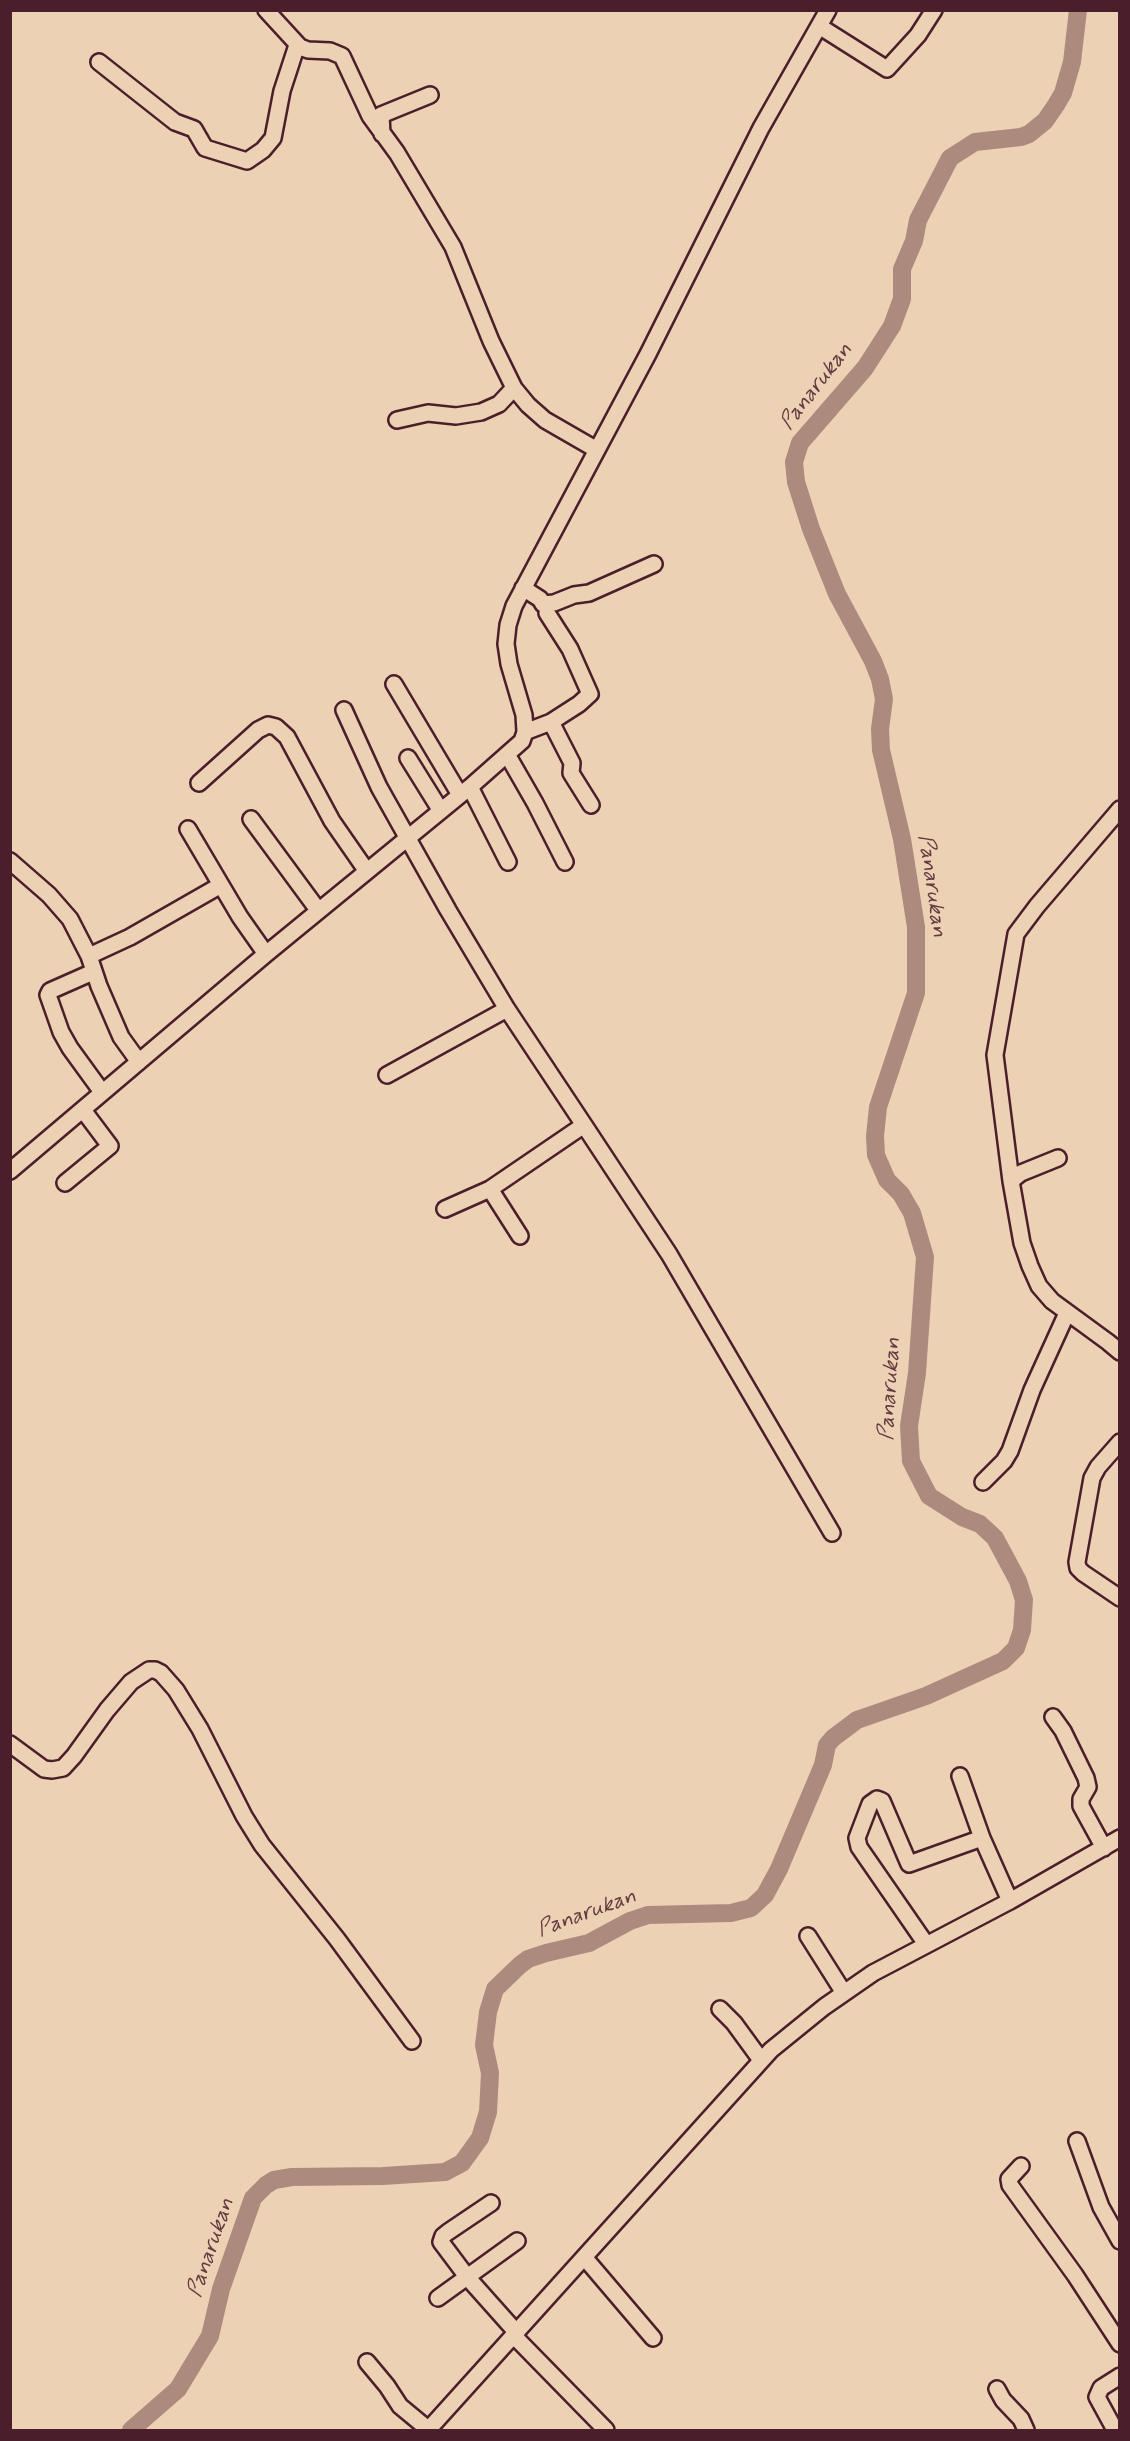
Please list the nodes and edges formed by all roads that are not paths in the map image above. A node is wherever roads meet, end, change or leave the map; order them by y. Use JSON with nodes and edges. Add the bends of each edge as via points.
{"nodes":[{"id":1,"x":266,"y":10,"type":"edge"},
{"id":2,"x":828,"y":10,"type":"edge"},
{"id":3,"x":934,"y":10,"type":"edge"},
{"id":4,"x":819,"y":26,"type":"junction"},
{"id":5,"x":297,"y":45,"type":"junction"},
{"id":6,"x":99,"y":62,"type":"dead end"},
{"id":7,"x":430,"y":94,"type":"dead end"},
{"id":8,"x":382,"y":134,"type":"junction"},
{"id":9,"x":514,"y":388,"type":"junction"},
{"id":10,"x":397,"y":420,"type":"dead end"},
{"id":11,"x":597,"y":450,"type":"junction"},
{"id":12,"x":654,"y":564,"type":"dead end"},
{"id":13,"x":523,"y":588,"type":"junction"},
{"id":14,"x":547,"y":613,"type":"dead end"},
{"id":15,"x":394,"y":684,"type":"dead end"},
{"id":16,"x":344,"y":710,"type":"dead end"},
{"id":17,"x":551,"y":722,"type":"junction"},
{"id":18,"x":525,"y":732,"type":"junction"},
{"id":19,"x":508,"y":756,"type":"junction"},
{"id":20,"x":408,"y":758,"type":"dead end"},
{"id":21,"x":198,"y":783,"type":"dead end"},
{"id":22,"x":465,"y":791,"type":"junction"},
{"id":23,"x":591,"y":805,"type":"dead end"},
{"id":24,"x":1119,"y":809,"type":"edge"},
{"id":25,"x":441,"y":811,"type":"junction"},
{"id":26,"x":251,"y":819,"type":"dead end"},
{"id":27,"x":188,"y":829,"type":"dead end"},
{"id":28,"x":407,"y":838,"type":"junction"},
{"id":29,"x":10,"y":861,"type":"edge"},
{"id":30,"x":508,"y":862,"type":"dead end"},
{"id":31,"x":565,"y":862,"type":"dead end"},
{"id":32,"x":366,"y":870,"type":"junction"},
{"id":33,"x":221,"y":885,"type":"junction"},
{"id":34,"x":318,"y":910,"type":"junction"},
{"id":35,"x":266,"y":954,"type":"junction"},
{"id":36,"x":89,"y":956,"type":"junction"},
{"id":37,"x":93,"y":972,"type":"junction"},
{"id":38,"x":507,"y":1010,"type":"junction"},
{"id":39,"x":139,"y":1062,"type":"junction"},
{"id":40,"x":387,"y":1075,"type":"dead end"},
{"id":41,"x":102,"y":1092,"type":"junction"},
{"id":42,"x":83,"y":1110,"type":"junction"},
{"id":43,"x":584,"y":1125,"type":"junction"},
{"id":44,"x":1058,"y":1158,"type":"dead end"},
{"id":45,"x":11,"y":1168,"type":"edge"},
{"id":46,"x":1011,"y":1181,"type":"junction"},
{"id":47,"x":64,"y":1183,"type":"dead end"},
{"id":48,"x":490,"y":1190,"type":"junction"},
{"id":49,"x":445,"y":1209,"type":"dead end"},
{"id":50,"x":520,"y":1236,"type":"dead end"},
{"id":51,"x":1067,"y":1313,"type":"junction"},
{"id":52,"x":1119,"y":1352,"type":"edge"},
{"id":53,"x":1119,"y":1442,"type":"edge"},
{"id":54,"x":983,"y":1482,"type":"dead end"},
{"id":55,"x":832,"y":1533,"type":"dead end"},
{"id":56,"x":1119,"y":1598,"type":"edge"},
{"id":57,"x":1053,"y":1717,"type":"dead end"},
{"id":58,"x":10,"y":1744,"type":"edge"},
{"id":59,"x":960,"y":1776,"type":"dead end"},
{"id":60,"x":982,"y":1838,"type":"junction"},
{"id":61,"x":1119,"y":1838,"type":"edge"},
{"id":62,"x":1104,"y":1848,"type":"junction"},
{"id":63,"x":1010,"y":1901,"type":"junction"},
{"id":64,"x":808,"y":1936,"type":"dead end"},
{"id":65,"x":926,"y":1944,"type":"junction"},
{"id":66,"x":844,"y":1993,"type":"junction"},
{"id":67,"x":720,"y":2009,"type":"dead end"},
{"id":68,"x":412,"y":2042,"type":"dead end"},
{"id":69,"x":761,"y":2060,"type":"junction"},
{"id":70,"x":1077,"y":2141,"type":"dead end"},
{"id":71,"x":1021,"y":2166,"type":"dead end"},
{"id":72,"x":491,"y":2204,"type":"dead end"},
{"id":73,"x":517,"y":2241,"type":"dead end"},
{"id":74,"x":1119,"y":2241,"type":"edge"},
{"id":75,"x":584,"y":2257,"type":"junction"},
{"id":76,"x":468,"y":2278,"type":"junction"},
{"id":77,"x":438,"y":2298,"type":"dead end"},
{"id":78,"x":515,"y":2334,"type":"junction"},
{"id":79,"x":653,"y":2338,"type":"dead end"},
{"id":80,"x":1119,"y":2344,"type":"edge"},
{"id":81,"x":367,"y":2362,"type":"dead end"},
{"id":82,"x":1119,"y":2376,"type":"edge"},
{"id":83,"x":997,"y":2389,"type":"dead end"},
{"id":84,"x":428,"y":2430,"type":"edge"},
{"id":85,"x":606,"y":2430,"type":"edge"},
{"id":86,"x":1026,"y":2430,"type":"edge"},
{"id":87,"x":1115,"y":2430,"type":"edge"}],
"edges":[{"from":1,"to":5,"type":"street"},
{"from":2,"to":4,"type":"street"},
{"from":3,"to":4,"type":"street","via":[[918,35],[887,69]]},
{"from":4,"to":11,"type":"street","via":[[758,136]]},
{"from":5,"to":6,"type":"street","via":[[282,91],[274,137],[247,161],[205,148],[194,129],[176,122]]},
{"from":5,"to":8,"type":"street","via":[[342,56]]},
{"from":7,"to":8,"type":"street","via":[[381,114]]},
{"from":8,"to":9,"type":"street","via":[[398,153],[453,247]]},
{"from":9,"to":10,"type":"street","via":[[499,404],[481,412],[456,416],[428,413]]},
{"from":9,"to":11,"type":"street","via":[[545,420]]},
{"from":11,"to":13,"type":"street"},
{"from":12,"to":13,"type":"street","via":[[589,593],[554,603],[543,604]]},
{"from":13,"to":18,"type":"street","via":[[510,616],[506,644]]},
{"from":14,"to":17,"type":"street","via":[[590,692]]},
{"from":15,"to":22,"type":"street"},
{"from":16,"to":28,"type":"street"},
{"from":17,"to":18,"type":"street"},
{"from":17,"to":23,"type":"street","via":[[572,763],[570,773]]},
{"from":18,"to":19,"type":"street"},
{"from":19,"to":22,"type":"street"},
{"from":19,"to":31,"type":"street"},
{"from":20,"to":25,"type":"street"},
{"from":21,"to":32,"type":"street","via":[[258,729],[276,727],[287,737],[332,821]]},
{"from":22,"to":25,"type":"street"},
{"from":22,"to":30,"type":"street"},
{"from":24,"to":46,"type":"street","via":[[1015,937],[995,1055]]},
{"from":25,"to":28,"type":"street"},
{"from":26,"to":34,"type":"street"},
{"from":27,"to":33,"type":"street"},
{"from":28,"to":32,"type":"street"},
{"from":28,"to":38,"type":"street"},
{"from":29,"to":36,"type":"street","via":[[70,919]]},
{"from":32,"to":34,"type":"street"},
{"from":33,"to":35,"type":"street"},
{"from":33,"to":36,"type":"street"},
{"from":34,"to":35,"type":"street"},
{"from":35,"to":39,"type":"street"},
{"from":36,"to":37,"type":"street"},
{"from":37,"to":39,"type":"street","via":[[121,1037]]},
{"from":37,"to":41,"type":"street","via":[[48,995],[61,1032]]},
{"from":38,"to":40,"type":"street"},
{"from":38,"to":43,"type":"street"},
{"from":39,"to":41,"type":"street"},
{"from":41,"to":42,"type":"street"},
{"from":42,"to":45,"type":"street"},
{"from":42,"to":47,"type":"street","via":[[110,1146]]},
{"from":43,"to":48,"type":"street"},
{"from":43,"to":55,"type":"street","via":[[669,1254]]},
{"from":44,"to":46,"type":"street"},
{"from":46,"to":51,"type":"street","via":[[1030,1266],[1045,1293]]},
{"from":48,"to":49,"type":"street"},
{"from":48,"to":50,"type":"street"},
{"from":51,"to":52,"type":"street"},
{"from":51,"to":54,"type":"street","via":[[1032,1390],[1010,1452]]},
{"from":53,"to":56,"type":"street","via":[[1092,1478],[1077,1564],[1083,1573]]},
{"from":57,"to":62,"type":"street","via":[[1064,1731],[1086,1778],[1088,1787],[1081,1806]]},
{"from":58,"to":68,"type":"street","via":[[44,1768],[63,1768],[131,1682],[149,1670],[161,1673],[200,1729],[262,1845],[338,1939]]},
{"from":59,"to":60,"type":"street"},
{"from":60,"to":63,"type":"street"},
{"from":60,"to":65,"type":"street","via":[[909,1864],[882,1802],[877,1799],[870,1804],[857,1838],[859,1847]]},
{"from":61,"to":62,"type":"street"},
{"from":62,"to":63,"type":"street"},
{"from":63,"to":65,"type":"street"},
{"from":64,"to":66,"type":"street"},
{"from":65,"to":66,"type":"street"},
{"from":66,"to":69,"type":"street"},
{"from":67,"to":69,"type":"street"},
{"from":69,"to":75,"type":"street"},
{"from":70,"to":74,"type":"street","via":[[1101,2207]]},
{"from":71,"to":80,"type":"street","via":[[1009,2179],[1010,2185]]},
{"from":72,"to":76,"type":"street","via":[[441,2239],[442,2246]]},
{"from":73,"to":76,"type":"street"},
{"from":75,"to":78,"type":"street"},
{"from":75,"to":79,"type":"street"},
{"from":76,"to":77,"type":"street"},
{"from":76,"to":78,"type":"street"},
{"from":78,"to":84,"type":"street"},
{"from":78,"to":85,"type":"street"},
{"from":81,"to":84,"type":"street","via":[[400,2406]]},
{"from":82,"to":87,"type":"street","via":[[1101,2388],[1097,2397]]},
{"from":83,"to":86,"type":"street"}]}
